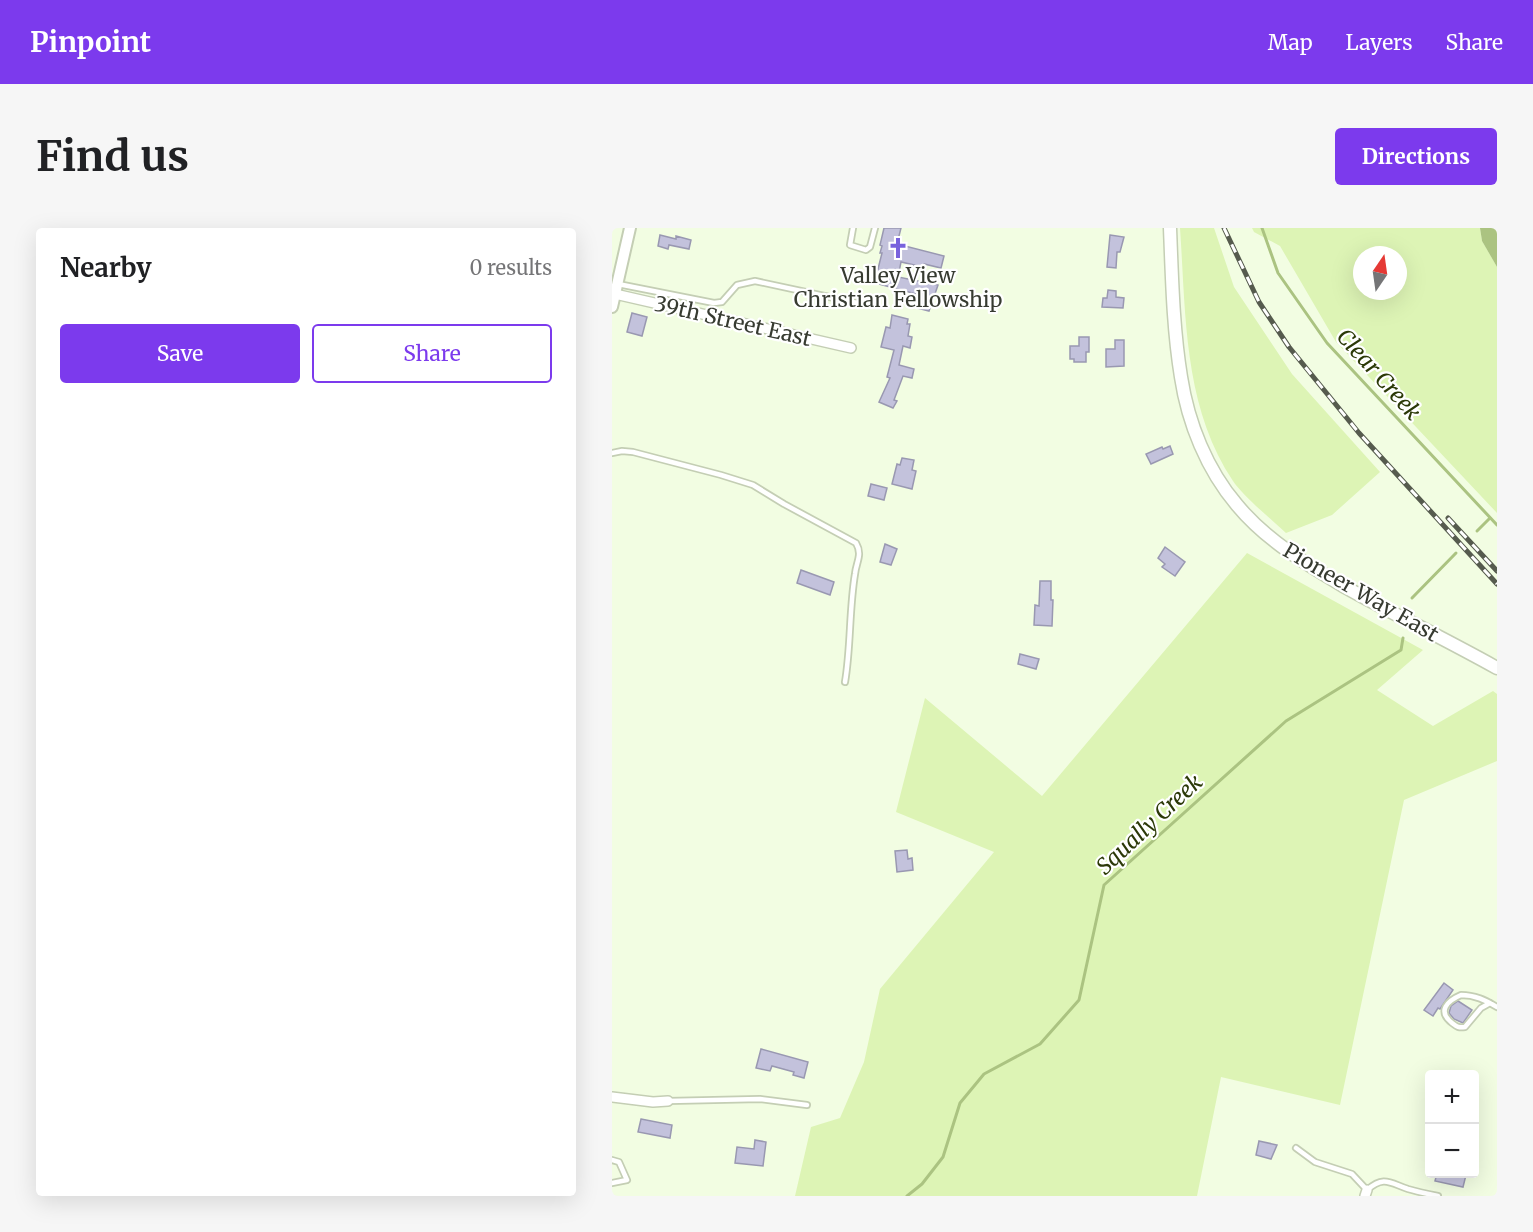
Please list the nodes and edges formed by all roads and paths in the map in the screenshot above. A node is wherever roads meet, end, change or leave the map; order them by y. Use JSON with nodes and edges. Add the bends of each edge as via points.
{"nodes":[{"id":1,"x":630,"y":228,"type":"edge"},
{"id":2,"x":853,"y":228,"type":"edge"},
{"id":3,"x":875,"y":228,"type":"edge"},
{"id":4,"x":1170,"y":228,"type":"edge"},
{"id":5,"x":617,"y":289,"type":"junction"},
{"id":6,"x":862,"y":304,"type":"dead end"},
{"id":7,"x":612,"y":308,"type":"edge"},
{"id":8,"x":851,"y":348,"type":"dead end"},
{"id":9,"x":612,"y":453,"type":"edge"},
{"id":10,"x":1497,"y":668,"type":"edge"},
{"id":11,"x":845,"y":682,"type":"dead end"},
{"id":12,"x":1490,"y":1003,"type":"junction"},
{"id":13,"x":1497,"y":1006,"type":"edge"},
{"id":14,"x":612,"y":1097,"type":"edge"},
{"id":15,"x":668,"y":1101,"type":"joint"},
{"id":16,"x":807,"y":1105,"type":"dead end"},
{"id":17,"x":1296,"y":1148,"type":"dead end"},
{"id":18,"x":612,"y":1160,"type":"edge"},
{"id":19,"x":612,"y":1184,"type":"edge"},
{"id":20,"x":1366,"y":1193,"type":"edge"},
{"id":21,"x":1438,"y":1196,"type":"edge"}],
"edges":[{"from":1,"to":5,"type":"street"},
{"from":2,"to":3,"type":"lane","via":[[850,245],[866,250]]},
{"from":4,"to":10,"type":"main road","name":"Pioneer Way East","via":[[1181,378],[1197,436],[1222,486],[1251,521],[1316,570]]},
{"from":5,"to":6,"type":"lane","via":[[714,303],[722,302],[737,285],[755,281]]},
{"from":5,"to":7,"type":"street"},
{"from":5,"to":8,"type":"street","name":"39th Street East"},
{"from":9,"to":11,"type":"lane","via":[[633,452],[744,481],[856,543],[860,558],[853,585]]},
{"from":12,"to":12,"type":"lane","via":[[1461,995],[1447,1004],[1445,1017],[1457,1027],[1465,1027],[1480,1008]]},
{"from":12,"to":13,"type":"lane"},
{"from":14,"to":15,"type":"street"},
{"from":15,"to":16,"type":"lane","via":[[760,1099]]},
{"from":17,"to":20,"type":"lane","via":[[1315,1162],[1352,1174]]},
{"from":18,"to":19,"type":"lane","via":[[619,1162],[627,1180]]},
{"from":20,"to":21,"type":"lane","via":[[1378,1183],[1391,1181]]}]}
